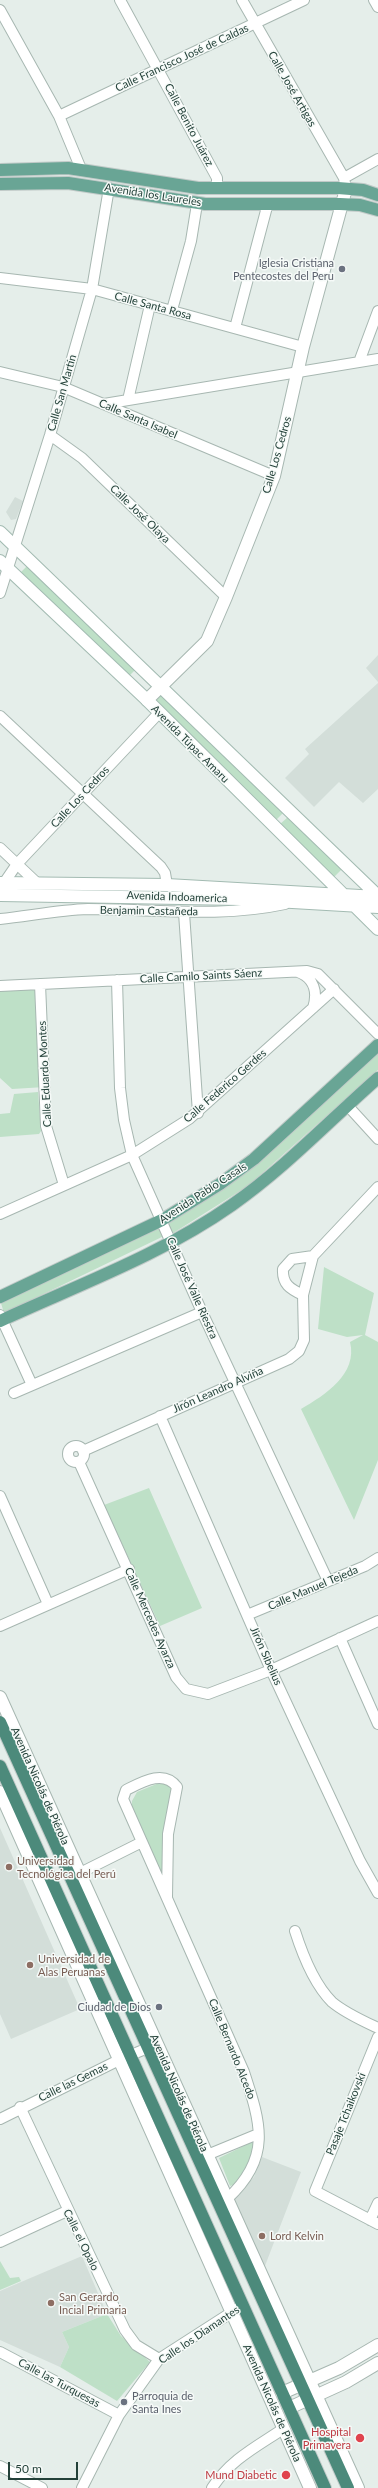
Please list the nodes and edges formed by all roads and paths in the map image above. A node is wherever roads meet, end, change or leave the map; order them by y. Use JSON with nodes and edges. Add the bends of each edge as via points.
{"nodes":[{"id":1,"x":120,"y":0,"type":"edge"},
{"id":2,"x":242,"y":0,"type":"edge"},
{"id":3,"x":304,"y":0,"type":"edge"},
{"id":4,"x":374,"y":0,"type":"edge"},
{"id":5,"x":378,"y":7,"type":"edge"},
{"id":6,"x":0,"y":10,"type":"edge"},
{"id":7,"x":254,"y":24,"type":"junction"},
{"id":8,"x":158,"y":69,"type":"junction"},
{"id":9,"x":59,"y":116,"type":"junction"},
{"id":10,"x":378,"y":159,"type":"edge"},
{"id":11,"x":81,"y":169,"type":"junction"},
{"id":12,"x":0,"y":170,"type":"edge"},
{"id":13,"x":0,"y":184,"type":"edge"},
{"id":14,"x":343,"y":185,"type":"junction"},
{"id":15,"x":109,"y":188,"type":"junction"},
{"id":16,"x":217,"y":189,"type":"junction"},
{"id":17,"x":378,"y":195,"type":"edge"},
{"id":18,"x":268,"y":203,"type":"junction"},
{"id":19,"x":197,"y":204,"type":"junction"},
{"id":20,"x":340,"y":204,"type":"junction"},
{"id":21,"x":378,"y":210,"type":"edge"},
{"id":22,"x":0,"y":278,"type":"edge"},
{"id":23,"x":92,"y":289,"type":"junction"},
{"id":24,"x":150,"y":305,"type":"junction"},
{"id":25,"x":172,"y":310,"type":"junction"},
{"id":26,"x":378,"y":311,"type":"edge"},
{"id":27,"x":235,"y":328,"type":"junction"},
{"id":28,"x":303,"y":347,"type":"junction"},
{"id":29,"x":378,"y":358,"type":"edge"},
{"id":30,"x":359,"y":362,"type":"junction"},
{"id":31,"x":0,"y":372,"type":"edge"},
{"id":32,"x":298,"y":372,"type":"junction"},
{"id":33,"x":63,"y":387,"type":"junction"},
{"id":34,"x":128,"y":400,"type":"junction"},
{"id":35,"x":104,"y":404,"type":"junction"},
{"id":36,"x":50,"y":435,"type":"junction"},
{"id":37,"x":274,"y":476,"type":"junction"},
{"id":38,"x":0,"y":532,"type":"edge"},
{"id":39,"x":15,"y":547,"type":"junction"},
{"id":40,"x":4,"y":565,"type":"edge"},
{"id":41,"x":0,"y":594,"type":"edge"},
{"id":42,"x":226,"y":597,"type":"junction"},
{"id":43,"x":160,"y":687,"type":"junction"},
{"id":44,"x":147,"y":700,"type":"junction"},
{"id":45,"x":159,"y":713,"type":"junction"},
{"id":46,"x":0,"y":716,"type":"edge"},
{"id":47,"x":84,"y":793,"type":"junction"},
{"id":48,"x":289,"y":812,"type":"junction"},
{"id":49,"x":274,"y":826,"type":"junction"},
{"id":50,"x":0,"y":848,"type":"edge"},
{"id":51,"x":17,"y":864,"type":"junction"},
{"id":52,"x":2,"y":883,"type":"edge"},
{"id":53,"x":37,"y":883,"type":"junction"},
{"id":54,"x":167,"y":885,"type":"junction"},
{"id":55,"x":343,"y":894,"type":"junction"},
{"id":56,"x":0,"y":895,"type":"edge"},
{"id":57,"x":378,"y":896,"type":"edge"},
{"id":58,"x":298,"y":901,"type":"junction"},
{"id":59,"x":354,"y":906,"type":"junction"},
{"id":60,"x":378,"y":907,"type":"edge"},
{"id":61,"x":184,"y":913,"type":"junction"},
{"id":62,"x":0,"y":919,"type":"edge"},
{"id":63,"x":378,"y":929,"type":"edge"},
{"id":64,"x":296,"y":971,"type":"junction"},
{"id":65,"x":189,"y":976,"type":"junction"},
{"id":66,"x":117,"y":980,"type":"junction"},
{"id":67,"x":40,"y":984,"type":"junction"},
{"id":68,"x":0,"y":986,"type":"edge"},
{"id":69,"x":334,"y":989,"type":"junction"},
{"id":70,"x":313,"y":1008,"type":"junction"},
{"id":71,"x":378,"y":1034,"type":"edge"},
{"id":72,"x":378,"y":1045,"type":"edge"},
{"id":73,"x":378,"y":1078,"type":"edge"},
{"id":74,"x":196,"y":1089,"type":"junction"},
{"id":75,"x":217,"y":1095,"type":"junction"},
{"id":76,"x":347,"y":1105,"type":"junction"},
{"id":77,"x":198,"y":1113,"type":"junction"},
{"id":78,"x":378,"y":1139,"type":"edge"},
{"id":79,"x":132,"y":1155,"type":"junction"},
{"id":80,"x":64,"y":1186,"type":"junction"},
{"id":81,"x":378,"y":1187,"type":"edge"},
{"id":82,"x":0,"y":1214,"type":"edge"},
{"id":83,"x":162,"y":1220,"type":"junction"},
{"id":84,"x":172,"y":1243,"type":"junction"},
{"id":85,"x":313,"y":1256,"type":"junction"},
{"id":86,"x":303,"y":1295,"type":"junction"},
{"id":87,"x":0,"y":1297,"type":"edge"},
{"id":88,"x":202,"y":1312,"type":"junction"},
{"id":89,"x":1,"y":1319,"type":"edge"},
{"id":90,"x":235,"y":1383,"type":"junction"},
{"id":91,"x":32,"y":1385,"type":"junction"},
{"id":92,"x":14,"y":1393,"type":"dead end"},
{"id":93,"x":160,"y":1416,"type":"junction"},
{"id":94,"x":83,"y":1451,"type":"junction"},
{"id":95,"x":79,"y":1462,"type":"junction"},
{"id":96,"x":0,"y":1496,"type":"edge"},
{"id":97,"x":378,"y":1558,"type":"edge"},
{"id":98,"x":129,"y":1569,"type":"junction"},
{"id":99,"x":328,"y":1581,"type":"junction"},
{"id":100,"x":48,"y":1604,"type":"junction"},
{"id":101,"x":247,"y":1615,"type":"junction"},
{"id":102,"x":378,"y":1621,"type":"edge"},
{"id":103,"x":0,"y":1626,"type":"edge"},
{"id":104,"x":340,"y":1638,"type":"junction"},
{"id":105,"x":271,"y":1670,"type":"junction"},
{"id":106,"x":0,"y":1697,"type":"edge"},
{"id":107,"x":374,"y":1704,"type":"edge"},
{"id":108,"x":0,"y":1722,"type":"edge"},
{"id":109,"x":378,"y":1724,"type":"edge"},
{"id":110,"x":0,"y":1766,"type":"edge"},
{"id":111,"x":3,"y":1783,"type":"edge"},
{"id":112,"x":0,"y":1792,"type":"edge"},
{"id":113,"x":142,"y":1842,"type":"junction"},
{"id":114,"x":75,"y":1876,"type":"junction"},
{"id":115,"x":378,"y":1894,"type":"edge"},
{"id":116,"x":167,"y":1897,"type":"junction"},
{"id":117,"x":295,"y":1931,"type":"dead end"},
{"id":118,"x":84,"y":1967,"type":"junction"},
{"id":119,"x":378,"y":2028,"type":"edge"},
{"id":120,"x":378,"y":2037,"type":"edge"},
{"id":121,"x":152,"y":2046,"type":"junction"},
{"id":122,"x":125,"y":2057,"type":"junction"},
{"id":123,"x":20,"y":2107,"type":"junction"},
{"id":124,"x":0,"y":2119,"type":"edge"},
{"id":125,"x":258,"y":2134,"type":"junction"},
{"id":126,"x":208,"y":2155,"type":"junction"},
{"id":127,"x":227,"y":2199,"type":"junction"},
{"id":128,"x":378,"y":2203,"type":"edge"},
{"id":129,"x":67,"y":2210,"type":"junction"},
{"id":130,"x":374,"y":2222,"type":"edge"},
{"id":131,"x":0,"y":2242,"type":"edge"},
{"id":132,"x":243,"y":2305,"type":"junction"},
{"id":133,"x":232,"y":2311,"type":"junction"},
{"id":134,"x":378,"y":2344,"type":"edge"},
{"id":135,"x":0,"y":2352,"type":"edge"},
{"id":136,"x":160,"y":2359,"type":"junction"},
{"id":137,"x":378,"y":2363,"type":"edge"},
{"id":138,"x":305,"y":2383,"type":"junction"},
{"id":139,"x":282,"y":2393,"type":"junction"},
{"id":140,"x":312,"y":2398,"type":"junction"},
{"id":141,"x":289,"y":2408,"type":"junction"},
{"id":142,"x":119,"y":2415,"type":"junction"},
{"id":143,"x":283,"y":2429,"type":"junction"},
{"id":144,"x":0,"y":2466,"type":"edge"},
{"id":145,"x":42,"y":2488,"type":"edge"},
{"id":146,"x":82,"y":2488,"type":"edge"},
{"id":147,"x":212,"y":2488,"type":"edge"},
{"id":148,"x":310,"y":2488,"type":"edge"},
{"id":149,"x":325,"y":2488,"type":"edge"},
{"id":150,"x":348,"y":2488,"type":"edge"},
{"id":151,"x":358,"y":2488,"type":"edge"}],
"edges":[{"from":1,"to":8,"type":"street","name":"Calle Benito Juárez"},
{"from":2,"to":7,"type":"street","name":"Calle José Artigas"},
{"from":3,"to":7,"type":"street","name":"Calle Francisco José de Caldas"},
{"from":4,"to":5,"type":"street"},
{"from":6,"to":9,"type":"street"},
{"from":7,"to":8,"type":"street","name":"Calle Francisco José de Caldas"},
{"from":7,"to":14,"type":"street","name":"Calle José Artigas"},
{"from":8,"to":9,"type":"street","name":"Calle Francisco José de Caldas"},
{"from":8,"to":16,"type":"street","name":"Calle Benito Juárez","via":[[217,178]]},
{"from":9,"to":11,"type":"street"},
{"from":10,"to":14,"type":"street"},
{"from":11,"to":12,"type":"main road","name":"Avenida los Laureles"},
{"from":11,"to":16,"type":"main road","name":"Avenida los Laureles"},
{"from":13,"to":15,"type":"main road","name":"Avenida los Laureles","via":[[68,183]]},
{"from":14,"to":16,"type":"main road","name":"Avenida los Laureles"},
{"from":14,"to":17,"type":"main road","name":"Avenida los Laureles"},
{"from":14,"to":20,"type":"street"},
{"from":15,"to":19,"type":"main road","name":"Avenida los Laureles"},
{"from":15,"to":23,"type":"street","name":"Calle San Martín"},
{"from":18,"to":19,"type":"main road","name":"Avenida los Laureles"},
{"from":18,"to":20,"type":"main road","name":"Avenida los Laureles"},
{"from":18,"to":27,"type":"street"},
{"from":19,"to":25,"type":"street","via":[[191,240]]},
{"from":20,"to":21,"type":"main road","name":"Avenida los Laureles","via":[[360,205]]},
{"from":20,"to":28,"type":"street","name":"Calle Los Cedros"},
{"from":22,"to":23,"type":"street","name":"Calle Santa Rosa"},
{"from":23,"to":24,"type":"street","name":"Calle Santa Rosa"},
{"from":23,"to":33,"type":"street","name":"Calle San Martín"},
{"from":24,"to":25,"type":"street","name":"Calle Santa Rosa"},
{"from":24,"to":34,"type":"street"},
{"from":25,"to":27,"type":"street","name":"Calle Santa Rosa"},
{"from":26,"to":30,"type":"street"},
{"from":27,"to":28,"type":"street","name":"Calle Santa Rosa"},
{"from":28,"to":32,"type":"street","name":"Calle Los Cedros"},
{"from":29,"to":30,"type":"street"},
{"from":30,"to":32,"type":"street"},
{"from":31,"to":33,"type":"street","name":"Calle Santa Isabel"},
{"from":32,"to":34,"type":"street"},
{"from":32,"to":37,"type":"street","name":"Calle Los Cedros"},
{"from":33,"to":35,"type":"street","name":"Calle Santa Isabel"},
{"from":33,"to":36,"type":"street","name":"Calle San Martín"},
{"from":34,"to":35,"type":"street"},
{"from":35,"to":37,"type":"street","name":"Calle Santa Isabel"},
{"from":36,"to":39,"type":"street","name":"Calle San Martín"},
{"from":36,"to":42,"type":"street","name":"Calle José Olaya","via":[[86,462]]},
{"from":37,"to":42,"type":"street","name":"Calle Los Cedros"},
{"from":38,"to":39,"type":"street","name":"Avenida Túpac Amaru"},
{"from":39,"to":40,"type":"street","name":"Calle San Martín"},
{"from":39,"to":43,"type":"street","name":"Avenida Túpac Amaru"},
{"from":40,"to":41,"type":"street","name":"Calle San Martín"},
{"from":40,"to":44,"type":"street","name":"Avenida Túpac Amaru"},
{"from":42,"to":43,"type":"street","name":"Calle Los Cedros","via":[[207,641]]},
{"from":43,"to":44,"type":"street","name":"Calle Los Cedros"},
{"from":43,"to":48,"type":"street","name":"Avenida Túpac Amaru"},
{"from":44,"to":45,"type":"street","name":"Avenida Túpac Amaru"},
{"from":45,"to":47,"type":"street","name":"Calle Los Cedros"},
{"from":45,"to":49,"type":"street","name":"Avenida Túpac Amaru"},
{"from":46,"to":47,"type":"street"},
{"from":47,"to":51,"type":"street","name":"Calle Los Cedros"},
{"from":47,"to":54,"type":"street","via":[[161,867]]},
{"from":48,"to":49,"type":"street"},
{"from":48,"to":57,"type":"street","name":"Avenida Túpac Amaru"},
{"from":49,"to":55,"type":"street","name":"Avenida Túpac Amaru"},
{"from":50,"to":51,"type":"street"},
{"from":51,"to":52,"type":"street","name":"Calle Los Cedros"},
{"from":51,"to":53,"type":"street"},
{"from":52,"to":53,"type":"street","name":"Avenida Indoamerica"},
{"from":53,"to":54,"type":"street","name":"Avenida Indoamerica"},
{"from":54,"to":55,"type":"street","name":"Avenida Indoamerica"},
{"from":55,"to":57,"type":"street","name":"Avenida Indoamerica"},
{"from":55,"to":59,"type":"street","name":"Avenida Túpac Amaru"},
{"from":56,"to":58,"type":"street","name":"Avenida Indoamerica"},
{"from":58,"to":59,"type":"street","name":"Avenida Indoamerica"},
{"from":58,"to":61,"type":"street","name":"Benjamin Castañeda","via":[[264,909]]},
{"from":59,"to":60,"type":"street","name":"Avenida Indoamerica"},
{"from":59,"to":63,"type":"street","name":"Avenida Túpac Amaru"},
{"from":61,"to":62,"type":"street","name":"Benjamin Castañeda","via":[[86,909]]},
{"from":61,"to":65,"type":"street"},
{"from":64,"to":65,"type":"street","name":"Calle Camilo Saints Sáenz"},
{"from":64,"to":69,"type":"street","name":"Calle Camilo Saints Sáenz","via":[[318,974]]},
{"from":64,"to":70,"type":"street","via":[[312,981],[316,999]]},
{"from":65,"to":66,"type":"street","name":"Calle Camilo Saints Sáenz"},
{"from":65,"to":74,"type":"street"},
{"from":66,"to":67,"type":"street","name":"Calle Camilo Saints Sáenz"},
{"from":66,"to":79,"type":"street","name":"Calle José Valle Riestra","via":[[120,1088]]},
{"from":67,"to":68,"type":"street","name":"Calle Camilo Saints Sáenz"},
{"from":67,"to":80,"type":"street","name":"Calle Eduardo Montes","via":[[46,1126]]},
{"from":69,"to":70,"type":"street","name":"Calle Federico Gerdes"},
{"from":69,"to":71,"type":"street","name":"Calle Camilo Saints Sáenz"},
{"from":70,"to":75,"type":"street","name":"Calle Federico Gerdes"},
{"from":72,"to":83,"type":"main road","name":"Avenida Pablo Casals","via":[[240,1171]]},
{"from":73,"to":76,"type":"main road"},
{"from":74,"to":75,"type":"street","via":[[205,1097]]},
{"from":74,"to":77,"type":"street"},
{"from":75,"to":77,"type":"street","name":"Calle Federico Gerdes"},
{"from":76,"to":78,"type":"street"},
{"from":76,"to":84,"type":"main road","via":[[255,1189]]},
{"from":77,"to":79,"type":"street","name":"Calle Federico Gerdes"},
{"from":79,"to":80,"type":"street","name":"Calle Federico Gerdes"},
{"from":79,"to":83,"type":"street","name":"Calle José Valle Riestra"},
{"from":80,"to":82,"type":"street","name":"Calle Federico Gerdes"},
{"from":81,"to":85,"type":"street","name":"Jirón Leandro Alviña"},
{"from":83,"to":84,"type":"street","name":"Calle José Valle Riestra"},
{"from":83,"to":87,"type":"main road","name":"Avenida Pablo Casals"},
{"from":84,"to":88,"type":"street","name":"Calle José Valle Riestra"},
{"from":84,"to":89,"type":"main road"},
{"from":85,"to":86,"type":"street","name":"Jirón Leandro Alviña"},
{"from":85,"to":86,"type":"street","via":[[292,1259],[283,1269],[284,1282],[289,1288]]},
{"from":86,"to":90,"type":"street","name":"Jirón Leandro Alviña","via":[[304,1340],[299,1351],[289,1359]]},
{"from":88,"to":90,"type":"street","name":"Calle José Valle Riestra"},
{"from":88,"to":91,"type":"street"},
{"from":89,"to":91,"type":"street"},
{"from":90,"to":93,"type":"street","name":"Jirón Leandro Alviña"},
{"from":90,"to":99,"type":"street","name":"Calle José Valle Riestra"},
{"from":91,"to":92,"type":"street"},
{"from":93,"to":94,"type":"street","name":"Jirón Leandro Alviña"},
{"from":93,"to":101,"type":"street","name":"Jirón Sibelius"},
{"from":94,"to":95,"type":"street","via":[[83,1459]]},
{"from":94,"to":95,"type":"street","via":[[75,1446],[68,1451],[70,1460]]},
{"from":95,"to":98,"type":"street","name":"Calle Mercedes Ayarza"},
{"from":96,"to":100,"type":"street"},
{"from":97,"to":99,"type":"street","name":"Calle Manuel Tejeda"},
{"from":98,"to":100,"type":"street"},
{"from":98,"to":105,"type":"street","name":"Calle Mercedes Ayarza","via":[[176,1677],[186,1689],[208,1694]]},
{"from":99,"to":101,"type":"street","name":"Calle Manuel Tejeda"},
{"from":100,"to":103,"type":"street"},
{"from":101,"to":105,"type":"street","name":"Jirón Sibelius"},
{"from":102,"to":104,"type":"street","name":"Calle Mercedes Ayarza"},
{"from":104,"to":105,"type":"street","name":"Calle Mercedes Ayarza"},
{"from":104,"to":107,"type":"street"},
{"from":105,"to":115,"type":"street","name":"Jirón Sibelius","via":[[360,1861]]},
{"from":106,"to":114,"type":"street","name":"Avenida Nicolás de Piérola"},
{"from":107,"to":109,"type":"street"},
{"from":108,"to":114,"type":"highway","name":"Avenida Nicolás de Piérola"},
{"from":110,"to":111,"type":"highway","name":"Avenida Nicolás de Piérola"},
{"from":111,"to":118,"type":"highway","name":"Avenida Nicolás de Piérola"},
{"from":112,"to":118,"type":"street","name":"Avenida Nicolás de Piérola"},
{"from":113,"to":114,"type":"street"},
{"from":113,"to":116,"type":"street","name":"Calle Bernardo Alcedo"},
{"from":113,"to":116,"type":"street","name":"Calle Bernardo Alcedo","via":[[123,1799],[126,1790],[145,1781],[164,1777],[170,1779],[177,1787],[168,1834]]},
{"from":114,"to":121,"type":"highway","name":"Avenida Nicolás de Piérola"},
{"from":116,"to":125,"type":"street","name":"Calle Bernardo Alcedo","via":[[244,2072],[256,2110]]},
{"from":117,"to":119,"type":"street","via":[[306,1962],[332,2001]]},
{"from":118,"to":122,"type":"highway","name":"Avenida Nicolás de Piérola"},
{"from":120,"to":130,"type":"street","name":"Pasaje Tchaikovski","via":[[315,2191]]},
{"from":121,"to":122,"type":"street","name":"Calle las Gemas"},
{"from":121,"to":126,"type":"street","name":"Avenida Nicolás de Piérola"},
{"from":121,"to":138,"type":"highway","name":"Avenida Nicolás de Piérola"},
{"from":122,"to":123,"type":"street","name":"Calle las Gemas"},
{"from":122,"to":132,"type":"highway","name":"Avenida Nicolás de Piérola"},
{"from":122,"to":133,"type":"street","name":"Avenida Nicolás de Piérola"},
{"from":123,"to":124,"type":"street","name":"Calle las Gemas"},
{"from":123,"to":129,"type":"street","name":"Calle el Opalo"},
{"from":125,"to":126,"type":"street"},
{"from":125,"to":127,"type":"street","name":"Calle Bernardo Alcedo","via":[[259,2151],[250,2174],[243,2185]]},
{"from":126,"to":127,"type":"street","name":"Avenida Nicolás de Piérola"},
{"from":127,"to":138,"type":"street","name":"Avenida Nicolás de Piérola"},
{"from":128,"to":130,"type":"street"},
{"from":129,"to":131,"type":"street"},
{"from":129,"to":136,"type":"street","name":"Calle el Opalo","via":[[125,2330],[136,2345]]},
{"from":132,"to":133,"type":"street","name":"Calle los Diamantes"},
{"from":132,"to":139,"type":"highway","name":"Avenida Nicolás de Piérola"},
{"from":133,"to":136,"type":"street","name":"Calle los Diamantes"},
{"from":133,"to":143,"type":"street","name":"Avenida Nicolás de Piérola"},
{"from":134,"to":138,"type":"street","via":[[339,2368]]},
{"from":135,"to":142,"type":"street","name":"Calle las Turquesas"},
{"from":136,"to":142,"type":"street","name":"Calle los Diamantes"},
{"from":137,"to":140,"type":"street"},
{"from":138,"to":139,"type":"street"},
{"from":138,"to":140,"type":"highway","name":"Avenida Nicolás de Piérola"},
{"from":139,"to":141,"type":"highway","name":"Avenida Nicolás de Piérola"},
{"from":140,"to":141,"type":"street"},
{"from":140,"to":150,"type":"highway","name":"Avenida Nicolás de Piérola"},
{"from":140,"to":151,"type":"street","name":"Avenida Nicolás de Piérola"},
{"from":141,"to":149,"type":"highway","name":"Avenida Nicolás de Piérola"},
{"from":142,"to":146,"type":"street","name":"Calle los Diamantes"},
{"from":143,"to":147,"type":"street","via":[[235,2460],[222,2472]]},
{"from":143,"to":148,"type":"street","name":"Avenida Nicolás de Piérola"},
{"from":144,"to":145,"type":"street"}]}
